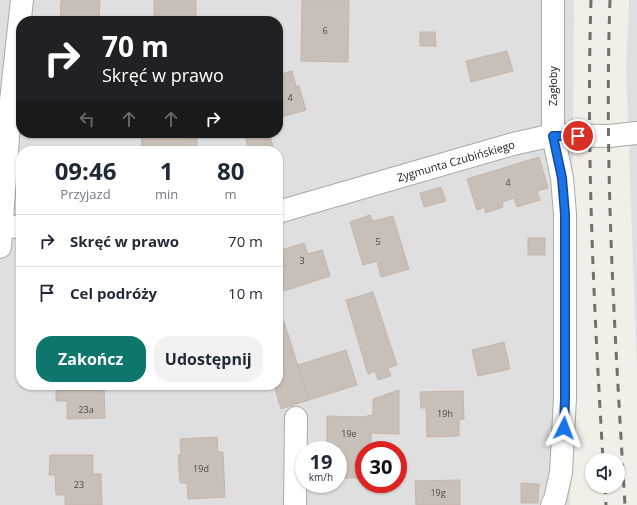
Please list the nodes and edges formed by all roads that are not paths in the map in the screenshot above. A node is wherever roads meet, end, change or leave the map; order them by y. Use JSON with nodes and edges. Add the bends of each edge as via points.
{"nodes":[{"id":1,"x":22,"y":0,"type":"edge"},
{"id":2,"x":552,"y":0,"type":"edge"},
{"id":3,"x":20,"y":16,"type":"edge"},
{"id":4,"x":16,"y":55,"type":"edge"},
{"id":5,"x":637,"y":134,"type":"edge"},
{"id":6,"x":553,"y":136,"type":"junction"},
{"id":7,"x":283,"y":211,"type":"edge"},
{"id":8,"x":7,"y":233,"type":"edge"},
{"id":9,"x":296,"y":418,"type":"dead end"},
{"id":10,"x":295,"y":505,"type":"edge"},
{"id":11,"x":552,"y":505,"type":"edge"}],
"edges":[{"from":1,"to":3,"type":"street"},
{"from":2,"to":6,"type":"street","name":"Zagłoby"},
{"from":4,"to":8,"type":"street","via":[[10,110]]},
{"from":5,"to":6,"type":"street","name":"Zygmunta Czubińskiego"},
{"from":6,"to":7,"type":"street","name":"Zygmunta Czubińskiego","via":[[513,144]]},
{"from":6,"to":11,"type":"street","name":"Zagłoby","via":[[562,178],[565,214],[565,398],[561,473]]},
{"from":9,"to":10,"type":"street"}]}
